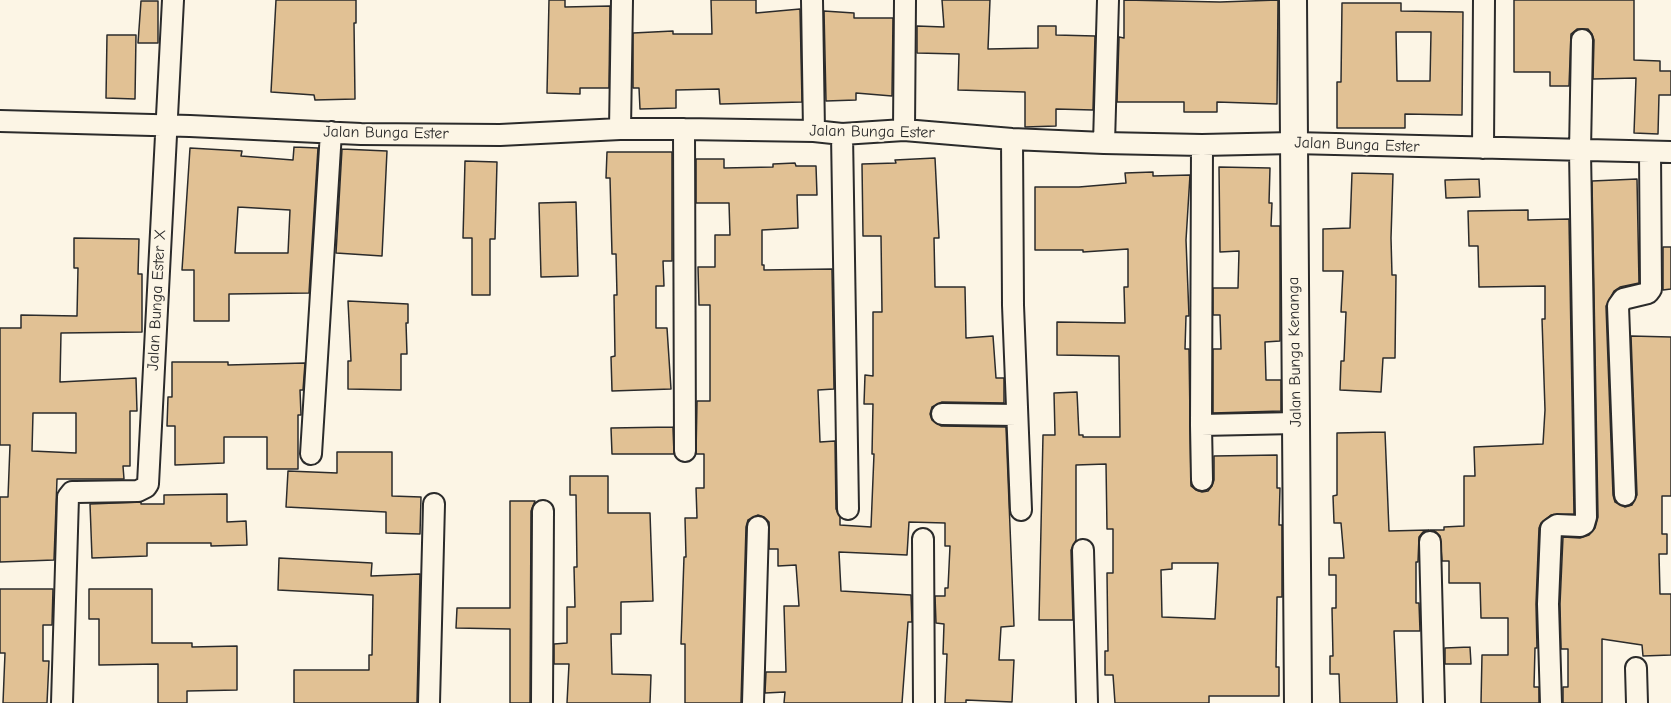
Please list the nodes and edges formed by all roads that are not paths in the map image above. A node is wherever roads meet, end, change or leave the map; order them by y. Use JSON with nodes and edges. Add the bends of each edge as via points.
{"nodes":[{"id":1,"x":173,"y":0,"type":"edge"},
{"id":2,"x":622,"y":0,"type":"edge"},
{"id":3,"x":812,"y":0,"type":"edge"},
{"id":4,"x":904,"y":0,"type":"edge"},
{"id":5,"x":1108,"y":0,"type":"edge"},
{"id":6,"x":1293,"y":0,"type":"edge"},
{"id":7,"x":1484,"y":0,"type":"edge"},
{"id":8,"x":1582,"y":40,"type":"dead end"},
{"id":9,"x":0,"y":121,"type":"edge"},
{"id":10,"x":165,"y":126,"type":"junction"},
{"id":11,"x":621,"y":129,"type":"junction"},
{"id":12,"x":684,"y":129,"type":"junction"},
{"id":13,"x":904,"y":130,"type":"junction"},
{"id":14,"x":814,"y":131,"type":"junction"},
{"id":15,"x":331,"y":132,"type":"junction"},
{"id":16,"x":842,"y":134,"type":"junction"},
{"id":17,"x":1012,"y":139,"type":"junction"},
{"id":18,"x":1104,"y":143,"type":"junction"},
{"id":19,"x":1293,"y":143,"type":"junction"},
{"id":20,"x":1202,"y":145,"type":"junction"},
{"id":21,"x":1483,"y":148,"type":"junction"},
{"id":22,"x":1580,"y":151,"type":"junction"},
{"id":23,"x":1650,"y":152,"type":"junction"},
{"id":24,"x":1671,"y":152,"type":"edge"},
{"id":25,"x":942,"y":414,"type":"dead end"},
{"id":26,"x":1017,"y":415,"type":"junction"},
{"id":27,"x":1296,"y":423,"type":"junction"},
{"id":28,"x":1201,"y":425,"type":"junction"},
{"id":29,"x":685,"y":451,"type":"dead end"},
{"id":30,"x":311,"y":454,"type":"dead end"},
{"id":31,"x":1202,"y":480,"type":"dead end"},
{"id":32,"x":1625,"y":495,"type":"dead end"},
{"id":33,"x":434,"y":504,"type":"dead end"},
{"id":34,"x":848,"y":509,"type":"dead end"},
{"id":35,"x":1021,"y":510,"type":"dead end"},
{"id":36,"x":543,"y":511,"type":"dead end"},
{"id":37,"x":758,"y":527,"type":"dead end"},
{"id":38,"x":923,"y":538,"type":"dead end"},
{"id":39,"x":1430,"y":542,"type":"dead end"},
{"id":40,"x":1083,"y":550,"type":"dead end"},
{"id":41,"x":1636,"y":668,"type":"dead end"},
{"id":42,"x":62,"y":703,"type":"edge"},
{"id":43,"x":429,"y":703,"type":"edge"},
{"id":44,"x":542,"y":703,"type":"edge"},
{"id":45,"x":753,"y":703,"type":"edge"},
{"id":46,"x":924,"y":703,"type":"edge"},
{"id":47,"x":1087,"y":703,"type":"edge"},
{"id":48,"x":1298,"y":703,"type":"edge"},
{"id":49,"x":1434,"y":703,"type":"edge"},
{"id":50,"x":1551,"y":703,"type":"edge"},
{"id":51,"x":1637,"y":703,"type":"edge"}],
"edges":[{"from":1,"to":10,"type":"street","name":"Jalan Bunga Ester X"},
{"from":2,"to":11,"type":"street"},
{"from":3,"to":14,"type":"street"},
{"from":4,"to":13,"type":"street"},
{"from":5,"to":18,"type":"street"},
{"from":6,"to":19,"type":"street","name":"Jalan Bunga Kenanga"},
{"from":7,"to":21,"type":"street"},
{"from":8,"to":22,"type":"street"},
{"from":9,"to":10,"type":"street","name":"Jalan Bunga Ester"},
{"from":10,"to":15,"type":"street","name":"Jalan Bunga Ester"},
{"from":10,"to":42,"type":"street","name":"Jalan Bunga Ester X","via":[[148,484],[143,489],[76,492],[67,501]]},
{"from":11,"to":12,"type":"street","name":"Jalan Bunga Ester"},
{"from":11,"to":15,"type":"street","name":"Jalan Bunga Ester","via":[[500,135]]},
{"from":12,"to":14,"type":"street","name":"Jalan Bunga Ester"},
{"from":12,"to":29,"type":"street"},
{"from":13,"to":16,"type":"street","name":"Jalan Bunga Ester"},
{"from":13,"to":17,"type":"street","name":"Jalan Bunga Ester"},
{"from":14,"to":16,"type":"street","name":"Jalan Bunga Ester"},
{"from":15,"to":30,"type":"street"},
{"from":16,"to":34,"type":"street"},
{"from":17,"to":18,"type":"street","name":"Jalan Bunga Ester"},
{"from":17,"to":26,"type":"street"},
{"from":18,"to":20,"type":"street","name":"Jalan Bunga Ester"},
{"from":19,"to":20,"type":"street","name":"Jalan Bunga Ester"},
{"from":19,"to":21,"type":"street","name":"Jalan Bunga Ester"},
{"from":19,"to":27,"type":"street","name":"Jalan Bunga Kenanga"},
{"from":20,"to":28,"type":"street"},
{"from":21,"to":22,"type":"street","name":"Jalan Bunga Ester"},
{"from":22,"to":23,"type":"street","name":"Jalan Bunga Ester"},
{"from":22,"to":50,"type":"street","via":[[1586,517],[1584,525],[1553,525],[1551,529]]},
{"from":23,"to":24,"type":"street","name":"Jalan Bunga Ester"},
{"from":23,"to":32,"type":"street","via":[[1651,289],[1623,298],[1618,306]]},
{"from":25,"to":26,"type":"street"},
{"from":26,"to":35,"type":"street"},
{"from":27,"to":28,"type":"street"},
{"from":27,"to":48,"type":"street","name":"Jalan Bunga Kenanga"},
{"from":28,"to":31,"type":"street"},
{"from":33,"to":43,"type":"street"},
{"from":36,"to":44,"type":"street"},
{"from":37,"to":45,"type":"street"},
{"from":38,"to":46,"type":"street"},
{"from":39,"to":49,"type":"street"},
{"from":40,"to":47,"type":"street"},
{"from":41,"to":51,"type":"street"}]}
